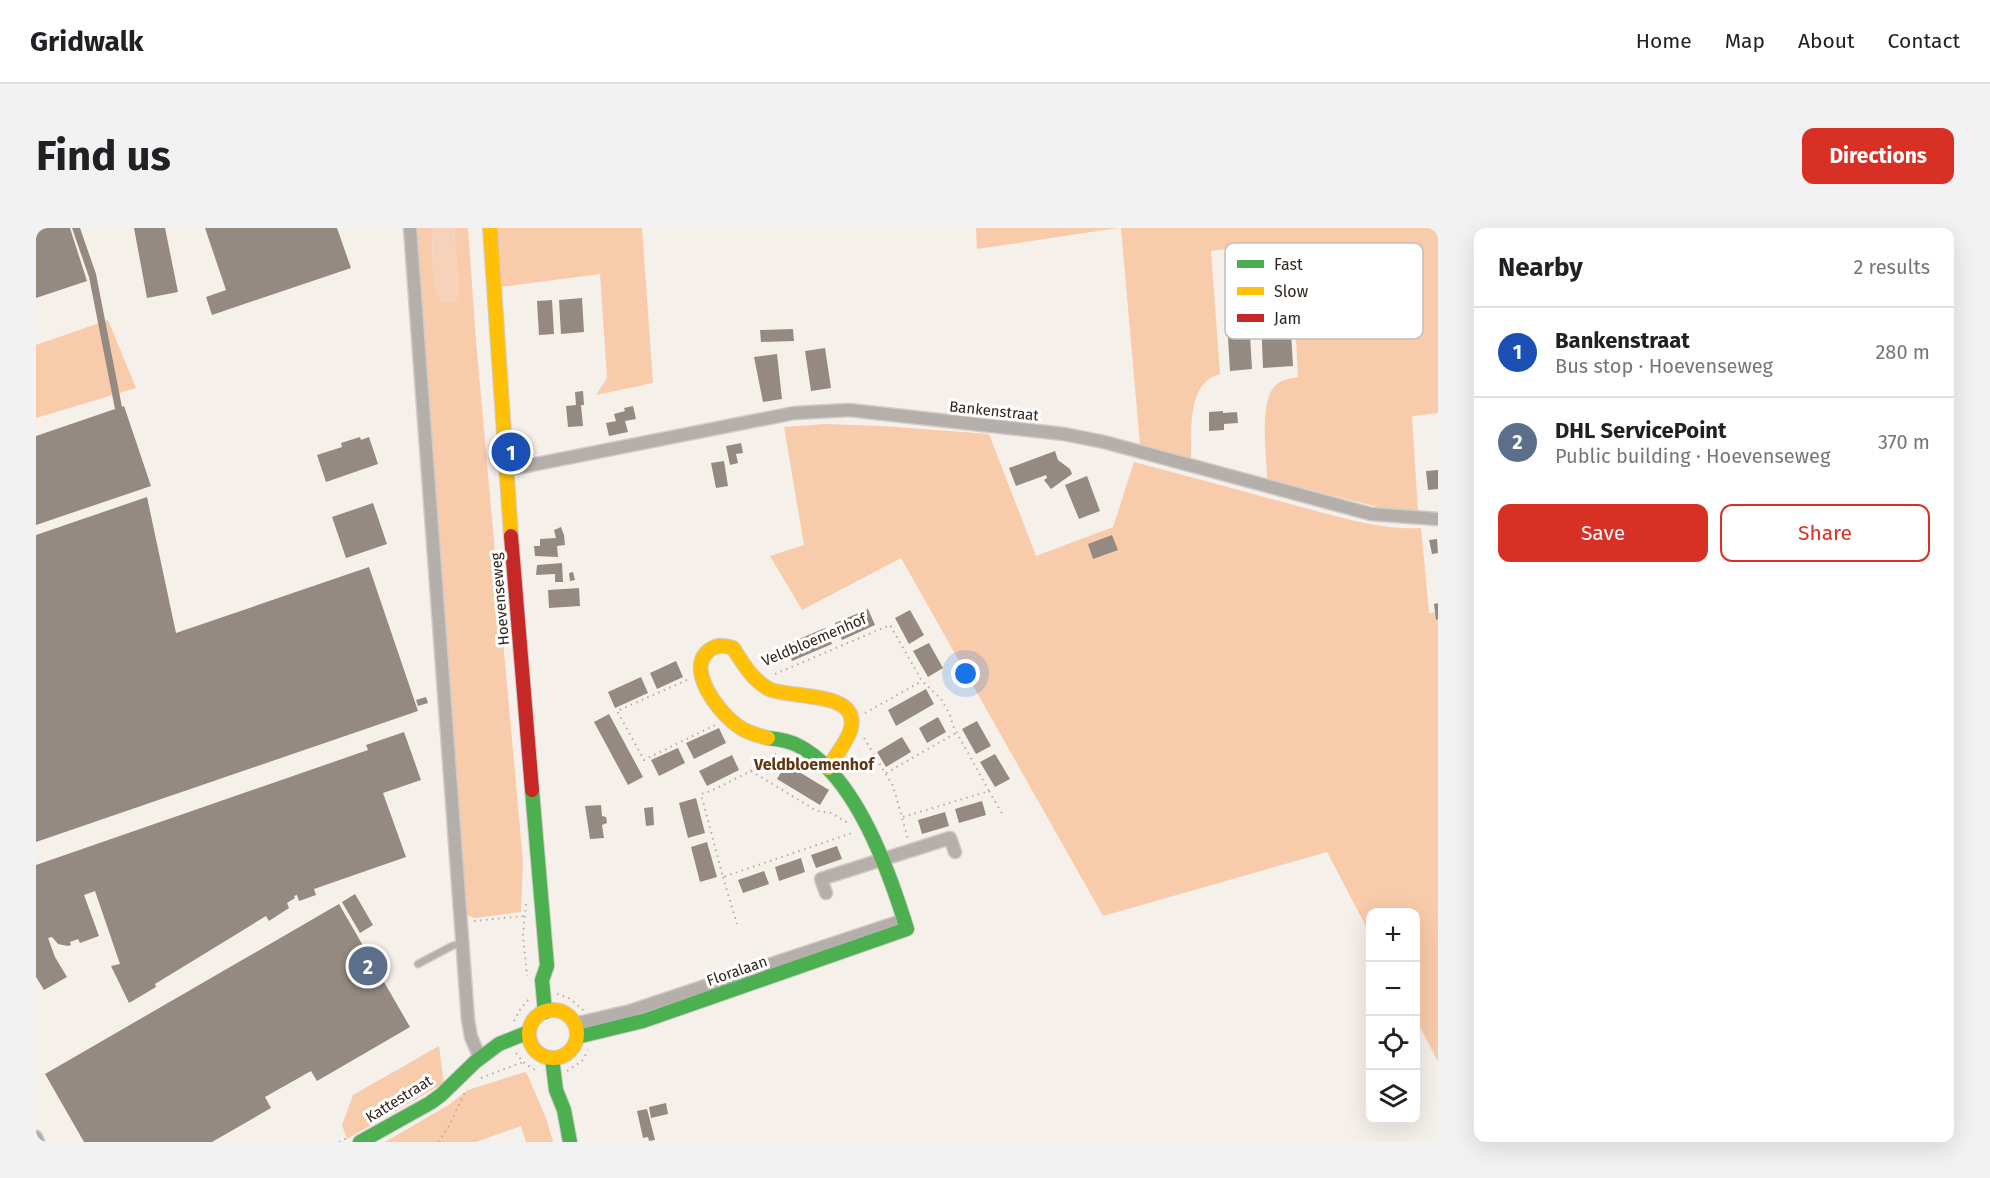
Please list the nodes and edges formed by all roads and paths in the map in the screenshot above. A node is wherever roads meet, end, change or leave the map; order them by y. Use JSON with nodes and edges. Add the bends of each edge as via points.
{"nodes":[{"id":1,"x":410,"y":228,"type":"edge"},
{"id":2,"x":489,"y":228,"type":"edge"},
{"id":3,"x":506,"y":470,"type":"junction"},
{"id":4,"x":1438,"y":519,"type":"edge"},
{"id":5,"x":701,"y":674,"type":"junction"},
{"id":6,"x":922,"y":681,"type":"junction"},
{"id":7,"x":758,"y":682,"type":"junction"},
{"id":8,"x":729,"y":718,"type":"junction"},
{"id":9,"x":852,"y":722,"type":"junction"},
{"id":10,"x":956,"y":733,"type":"junction"},
{"id":11,"x":796,"y":745,"type":"junction"},
{"id":12,"x":828,"y":768,"type":"junction"},
{"id":13,"x":751,"y":771,"type":"junction"},
{"id":14,"x":886,"y":773,"type":"junction"},
{"id":15,"x":989,"y":791,"type":"junction"},
{"id":16,"x":1003,"y":815,"type":"dead end"},
{"id":17,"x":903,"y":817,"type":"junction"},
{"id":18,"x":863,"y":829,"type":"junction"},
{"id":19,"x":911,"y":850,"type":"junction"},
{"id":20,"x":955,"y":852,"type":"dead end"},
{"id":21,"x":881,"y":859,"type":"junction"},
{"id":22,"x":723,"y":877,"type":"junction"},
{"id":23,"x":826,"y":893,"type":"dead end"},
{"id":24,"x":526,"y":904,"type":"dead end"},
{"id":25,"x":524,"y":916,"type":"junction"},
{"id":26,"x":461,"y":922,"type":"junction"},
{"id":27,"x":736,"y":924,"type":"dead end"},
{"id":28,"x":462,"y":943,"type":"junction"},
{"id":29,"x":418,"y":964,"type":"dead end"},
{"id":30,"x":527,"y":978,"type":"dead end"},
{"id":31,"x":528,"y":989,"type":"dead end"},
{"id":32,"x":551,"y":1011,"type":"junction"},
{"id":33,"x":576,"y":1030,"type":"junction"},
{"id":34,"x":529,"y":1032,"type":"junction"},
{"id":35,"x":532,"y":1046,"type":"junction"},
{"id":36,"x":517,"y":1051,"type":"junction"},
{"id":37,"x":558,"y":1057,"type":"junction"},
{"id":38,"x":480,"y":1058,"type":"junction"},
{"id":39,"x":473,"y":1083,"type":"dead end"},
{"id":40,"x":465,"y":1089,"type":"dead end"},
{"id":41,"x":36,"y":1137,"type":"edge"},
{"id":42,"x":38,"y":1142,"type":"edge"},
{"id":43,"x":360,"y":1142,"type":"edge"},
{"id":44,"x":438,"y":1142,"type":"edge"},
{"id":45,"x":570,"y":1142,"type":"edge"}],
"edges":[{"from":1,"to":26,"type":"street"},
{"from":2,"to":3,"type":"street","name":"Hoevenseweg"},
{"from":3,"to":4,"type":"street","name":"Bankenstraat","via":[[794,413],[849,410],[1064,434],[1371,514]]},
{"from":3,"to":32,"type":"street","name":"Hoevenseweg","via":[[547,966],[553,978]]},
{"from":5,"to":7,"type":"street","name":"Veldbloemenhof","via":[[705,653],[721,644],[733,648]]},
{"from":5,"to":8,"type":"street"},
{"from":5,"to":8,"type":"path","via":[[617,711],[644,760]]},
{"from":6,"to":7,"type":"path","name":"Veldbloemenhof","via":[[890,625]]},
{"from":6,"to":9,"type":"path"},
{"from":6,"to":10,"type":"path","name":"Veldbloemenhof","via":[[941,699]]},
{"from":7,"to":9,"type":"street","name":"Veldbloemenhof","via":[[784,694],[835,702],[847,709]]},
{"from":8,"to":11,"type":"street","via":[[750,732]]},
{"from":9,"to":12,"type":"street"},
{"from":9,"to":14,"type":"path"},
{"from":10,"to":14,"type":"path"},
{"from":10,"to":15,"type":"path","name":"Veldbloemenhof"},
{"from":11,"to":12,"type":"street"},
{"from":11,"to":13,"type":"path","via":[[753,766]]},
{"from":12,"to":18,"type":"street","via":[[846,791]]},
{"from":13,"to":18,"type":"path","via":[[817,810]]},
{"from":13,"to":22,"type":"path","via":[[701,794]]},
{"from":14,"to":17,"type":"path"},
{"from":15,"to":16,"type":"path","name":"Veldbloemenhof"},
{"from":15,"to":17,"type":"path"},
{"from":17,"to":19,"type":"path"},
{"from":18,"to":21,"type":"street"},
{"from":18,"to":22,"type":"path"},
{"from":19,"to":20,"type":"street","via":[[950,838]]},
{"from":19,"to":21,"type":"street"},
{"from":21,"to":23,"type":"street","via":[[822,879]]},
{"from":21,"to":33,"type":"street","name":"Floralaan","via":[[905,925],[643,1021]]},
{"from":22,"to":27,"type":"path"},
{"from":24,"to":25,"type":"path"},
{"from":25,"to":26,"type":"path"},
{"from":25,"to":30,"type":"path"},
{"from":26,"to":28,"type":"street"},
{"from":28,"to":29,"type":"lane"},
{"from":28,"to":38,"type":"street","via":[[469,1031]]},
{"from":31,"to":36,"type":"path","via":[[529,1001],[514,1020]]},
{"from":32,"to":33,"type":"street","via":[[567,1015]]},
{"from":32,"to":34,"type":"street","via":[[534,1020]]},
{"from":33,"to":37,"type":"street","via":[[573,1048]]},
{"from":34,"to":35,"type":"street"},
{"from":34,"to":36,"type":"street"},
{"from":35,"to":36,"type":"street"},
{"from":35,"to":37,"type":"street","via":[[537,1052]]},
{"from":36,"to":38,"type":"street"},
{"from":36,"to":39,"type":"path"},
{"from":37,"to":45,"type":"street","via":[[556,1090]]},
{"from":38,"to":43,"type":"street","name":"Kattestraat","via":[[430,1103]]},
{"from":40,"to":44,"type":"path"},
{"from":41,"to":42,"type":"street"}]}
